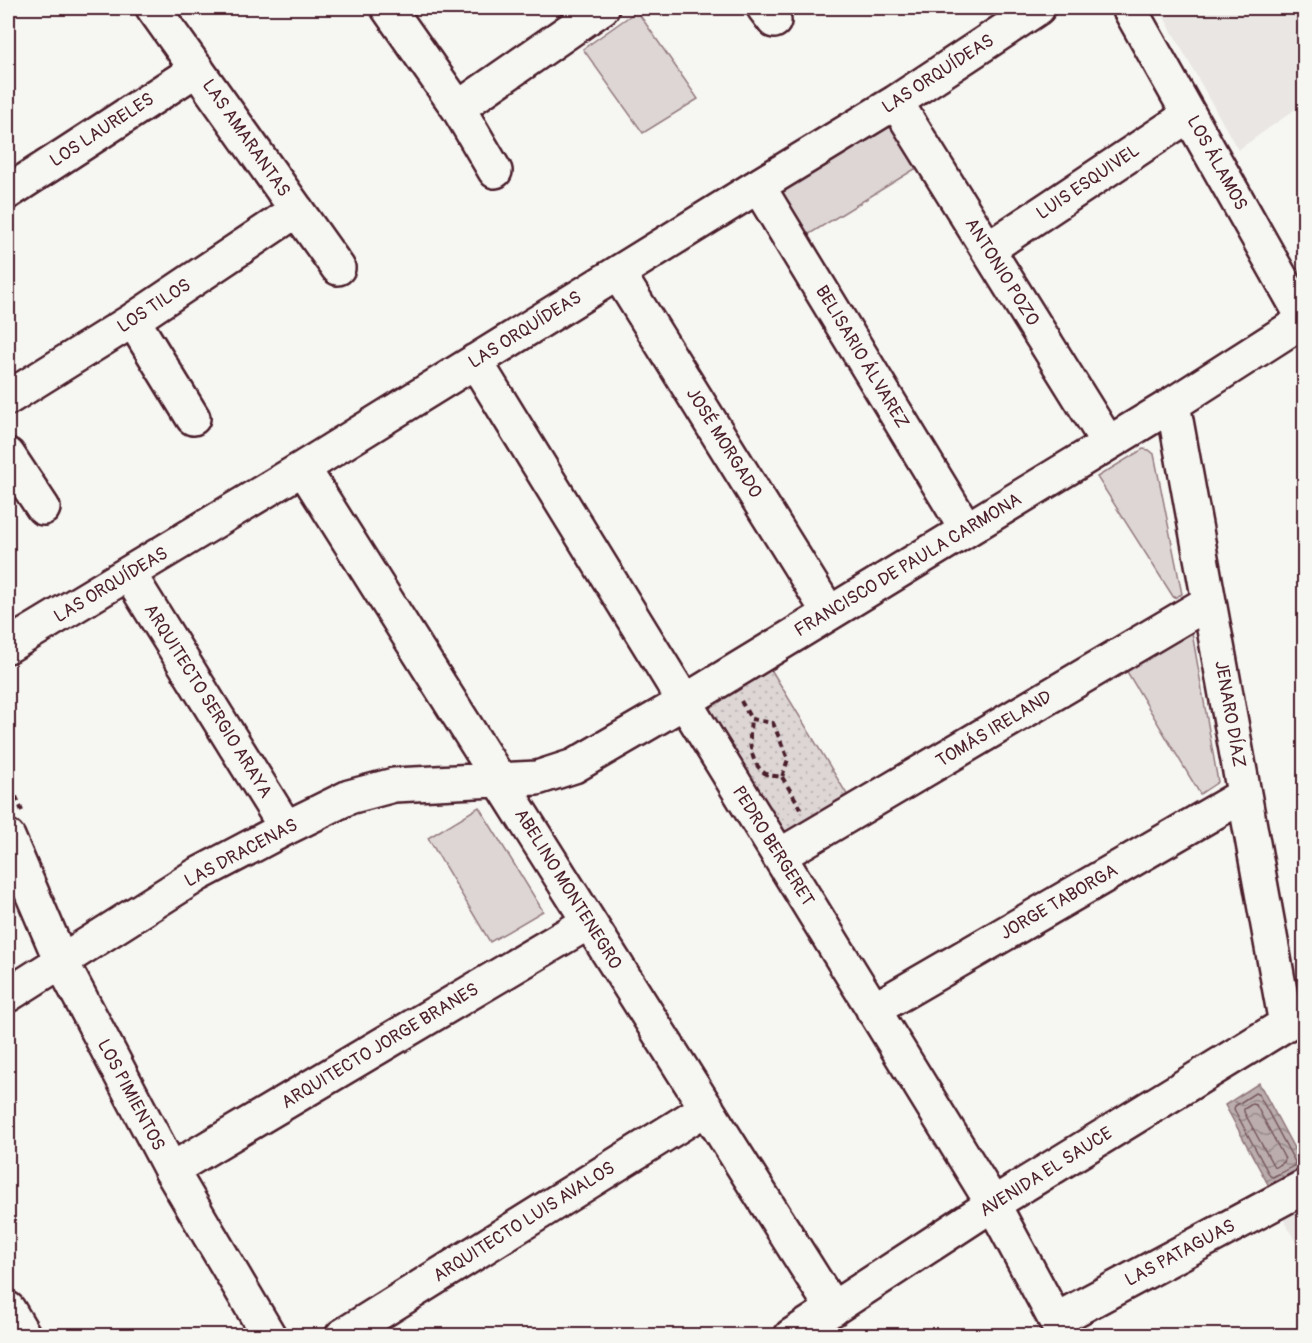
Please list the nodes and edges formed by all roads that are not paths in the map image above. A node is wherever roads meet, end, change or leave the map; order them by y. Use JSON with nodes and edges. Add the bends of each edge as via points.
{"nodes":[{"id":1,"x":153,"y":8,"type":"edge"},
{"id":2,"x":388,"y":8,"type":"edge"},
{"id":3,"x":602,"y":8,"type":"edge"},
{"id":4,"x":1038,"y":8,"type":"edge"},
{"id":5,"x":1129,"y":8,"type":"edge"},
{"id":6,"x":197,"y":69,"type":"junction"},
{"id":7,"x":896,"y":102,"type":"junction"},
{"id":8,"x":458,"y":108,"type":"junction"},
{"id":9,"x":1189,"y":115,"type":"junction"},
{"id":10,"x":495,"y":171,"type":"dead end"},
{"id":11,"x":758,"y":186,"type":"junction"},
{"id":12,"x":8,"y":192,"type":"edge"},
{"id":13,"x":297,"y":210,"type":"junction"},
{"id":14,"x":988,"y":249,"type":"junction"},
{"id":15,"x":338,"y":268,"type":"dead end"},
{"id":16,"x":618,"y":273,"type":"junction"},
{"id":17,"x":133,"y":320,"type":"junction"},
{"id":18,"x":1305,"y":320,"type":"edge"},
{"id":19,"x":475,"y":361,"type":"junction"},
{"id":20,"x":8,"y":398,"type":"edge"},
{"id":21,"x":1173,"y":404,"type":"junction"},
{"id":22,"x":194,"y":418,"type":"dead end"},
{"id":23,"x":1108,"y":443,"type":"junction"},
{"id":24,"x":8,"y":455,"type":"edge"},
{"id":25,"x":303,"y":468,"type":"junction"},
{"id":26,"x":43,"y":508,"type":"dead end"},
{"id":27,"x":966,"y":529,"type":"junction"},
{"id":28,"x":129,"y":574,"type":"junction"},
{"id":29,"x":1209,"y":602,"type":"junction"},
{"id":30,"x":830,"y":613,"type":"junction"},
{"id":31,"x":8,"y":646,"type":"edge"},
{"id":32,"x":684,"y":702,"type":"junction"},
{"id":33,"x":500,"y":782,"type":"junction"},
{"id":34,"x":1244,"y":795,"type":"junction"},
{"id":35,"x":286,"y":828,"type":"junction"},
{"id":36,"x":9,"y":843,"type":"edge"},
{"id":37,"x":779,"y":856,"type":"junction"},
{"id":38,"x":589,"y":922,"type":"junction"},
{"id":39,"x":61,"y":961,"type":"junction"},
{"id":40,"x":8,"y":995,"type":"edge"},
{"id":41,"x":873,"y":1010,"type":"junction"},
{"id":42,"x":1295,"y":1018,"type":"edge"},
{"id":43,"x":707,"y":1108,"type":"junction"},
{"id":44,"x":171,"y":1170,"type":"junction"},
{"id":45,"x":1305,"y":1187,"type":"edge"},
{"id":46,"x":993,"y":1204,"type":"junction"},
{"id":47,"x":8,"y":1309,"type":"edge"},
{"id":48,"x":833,"y":1309,"type":"junction"},
{"id":49,"x":1060,"y":1328,"type":"edge"},
{"id":50,"x":24,"y":1335,"type":"edge"},
{"id":51,"x":269,"y":1335,"type":"edge"},
{"id":52,"x":342,"y":1335,"type":"edge"},
{"id":53,"x":791,"y":1335,"type":"edge"}],
"edges":[{"from":1,"to":6,"type":"street","name":"LAS AMARANTAS"},
{"from":2,"to":8,"type":"street"},
{"from":3,"to":8,"type":"street"},
{"from":4,"to":7,"type":"street","name":"LAS ORQUÍDEAS"},
{"from":5,"to":9,"type":"street","name":"LOS ÁLAMOS"},
{"from":6,"to":12,"type":"street","name":"LOS LAURELES"},
{"from":6,"to":13,"type":"street","name":"LAS AMARANTAS"},
{"from":7,"to":11,"type":"street","name":"LAS ORQUÍDEAS"},
{"from":7,"to":14,"type":"street","name":"ANTONIO POZO"},
{"from":8,"to":10,"type":"street"},
{"from":9,"to":14,"type":"street","name":"LUIS ESQUIVEL"},
{"from":9,"to":18,"type":"street","name":"LOS ÁLAMOS"},
{"from":11,"to":16,"type":"street","name":"LAS ORQUÍDEAS"},
{"from":11,"to":27,"type":"street","name":"BELISARIO ÁLVAREZ"},
{"from":13,"to":15,"type":"street","name":"LAS AMARANTAS"},
{"from":13,"to":17,"type":"street","name":"LOS TILOS"},
{"from":14,"to":23,"type":"street","name":"ANTONIO POZO"},
{"from":16,"to":19,"type":"street","name":"LAS ORQUÍDEAS"},
{"from":16,"to":30,"type":"street","name":"JOSÉ MORGADO"},
{"from":17,"to":20,"type":"street","name":"LOS TILOS"},
{"from":17,"to":22,"type":"street"},
{"from":18,"to":21,"type":"street","name":"FRANCISCO DE PAULA CARMONA"},
{"from":19,"to":25,"type":"street","name":"LAS ORQUÍDEAS"},
{"from":19,"to":32,"type":"street","name":"PEDRO BERGERET"},
{"from":21,"to":23,"type":"street","name":"FRANCISCO DE PAULA CARMONA"},
{"from":21,"to":29,"type":"street","name":"JENARO DÍAZ"},
{"from":23,"to":27,"type":"street","name":"FRANCISCO DE PAULA CARMONA"},
{"from":24,"to":26,"type":"street"},
{"from":25,"to":28,"type":"street","name":"LAS ORQUÍDEAS"},
{"from":25,"to":33,"type":"street","name":"ABELINO MONTENEGRO"},
{"from":27,"to":30,"type":"street","name":"FRANCISCO DE PAULA CARMONA"},
{"from":28,"to":31,"type":"street","name":"LAS ORQUÍDEAS"},
{"from":28,"to":35,"type":"street","name":"ARQUITECTO SERGIO ARAYA"},
{"from":29,"to":34,"type":"street","name":"JENARO DÍAZ"},
{"from":29,"to":37,"type":"street","name":"TOMÁS IRELAND"},
{"from":30,"to":32,"type":"street","name":"FRANCISCO DE PAULA CARMONA"},
{"from":32,"to":33,"type":"street","name":"FRANCISCO DE PAULA CARMONA","via":[[574,766],[537,778]]},
{"from":32,"to":37,"type":"street","name":"PEDRO BERGERET"},
{"from":33,"to":35,"type":"street","name":"LAS DRACENAS","via":[[394,785],[349,797]]},
{"from":33,"to":38,"type":"street","name":"ABELINO MONTENEGRO"},
{"from":34,"to":41,"type":"street","name":"JORGE TABORGA"},
{"from":34,"to":42,"type":"street","name":"JENARO DÍAZ"},
{"from":35,"to":39,"type":"street","name":"LAS DRACENAS","via":[[197,875]]},
{"from":36,"to":39,"type":"street","name":"LOS PIMIENTOS"},
{"from":37,"to":41,"type":"street","name":"PEDRO BERGERET"},
{"from":38,"to":43,"type":"street","name":"ABELINO MONTENEGRO"},
{"from":38,"to":44,"type":"street","name":"ARQUITECTO JORGE BRANES"},
{"from":39,"to":40,"type":"street","name":"LAS DRACENAS"},
{"from":39,"to":44,"type":"street","name":"LOS PIMIENTOS"},
{"from":41,"to":46,"type":"street","name":"PEDRO BERGERET"},
{"from":42,"to":46,"type":"street","name":"AVENIDA EL SAUCE"},
{"from":43,"to":48,"type":"street","name":"ABELINO MONTENEGRO"},
{"from":43,"to":52,"type":"street","name":"ARQUITECTO LUIS AVALOS"},
{"from":44,"to":51,"type":"street","name":"LOS PIMIENTOS"},
{"from":45,"to":49,"type":"street","name":"LAS PATAGUAS"},
{"from":46,"to":48,"type":"street","name":"AVENIDA EL SAUCE"},
{"from":46,"to":49,"type":"street","name":"PEDRO BERGERET"},
{"from":47,"to":50,"type":"street"},
{"from":48,"to":53,"type":"street","name":"AVENIDA EL SAUCE"}]}
